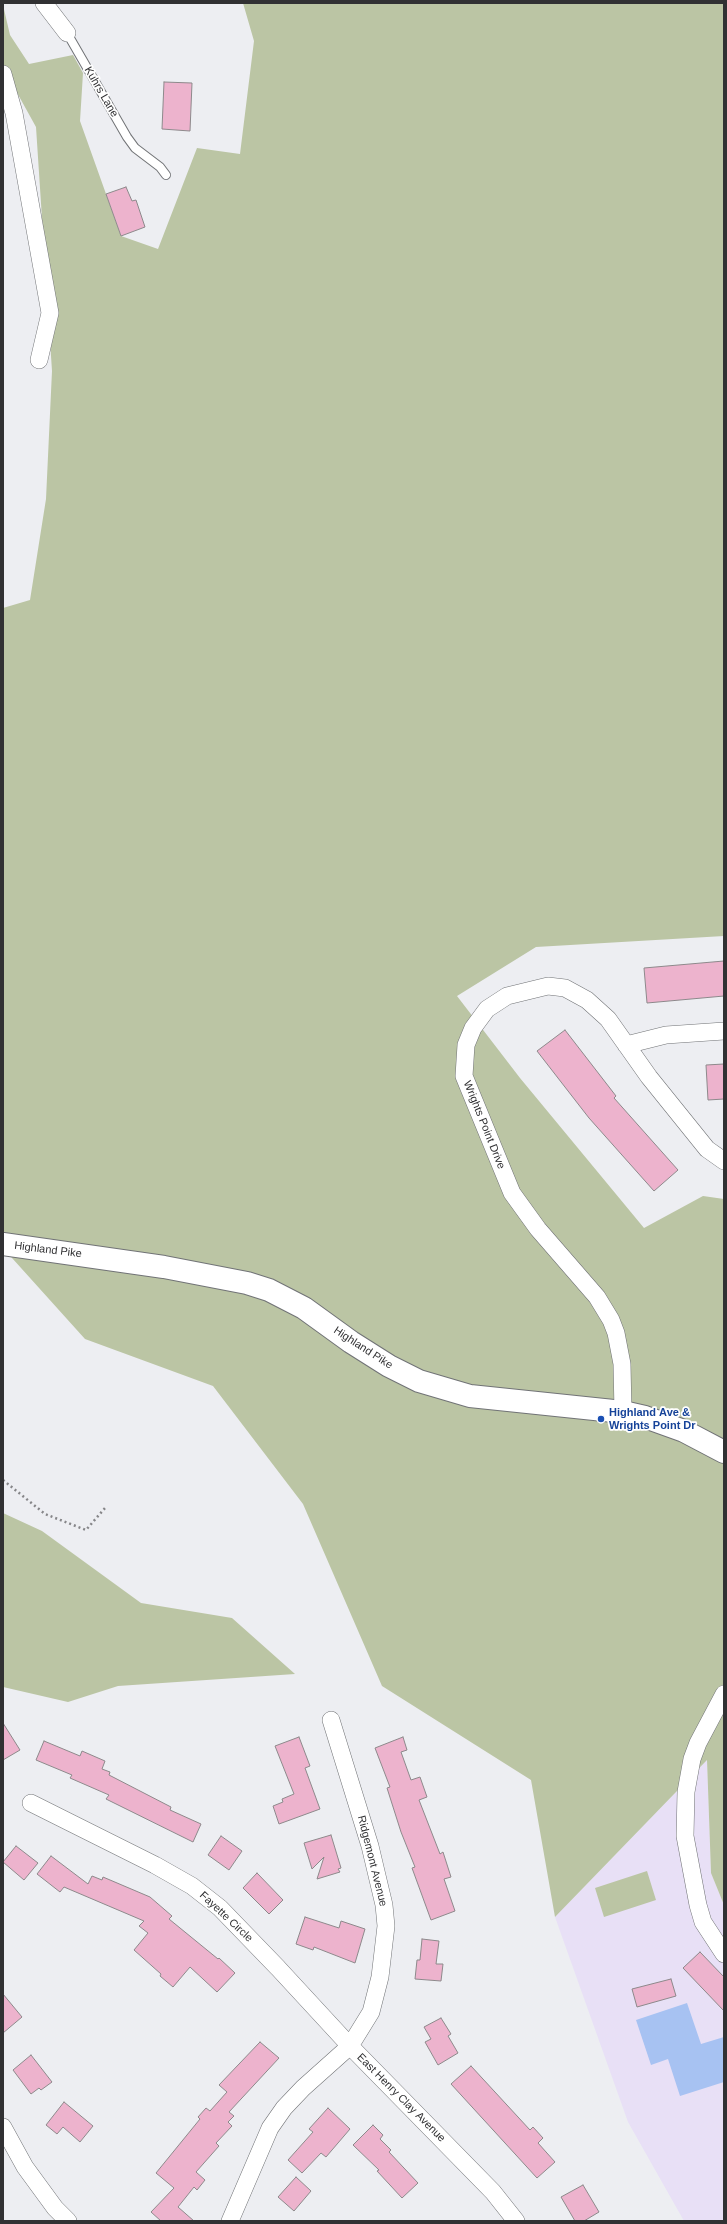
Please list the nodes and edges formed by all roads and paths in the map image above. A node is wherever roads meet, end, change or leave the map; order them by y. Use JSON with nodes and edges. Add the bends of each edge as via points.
{"nodes":[{"id":1,"x":44,"y":3,"type":"edge"},
{"id":2,"x":67,"y":33,"type":"joint"},
{"id":3,"x":3,"y":74,"type":"edge"},
{"id":4,"x":166,"y":175,"type":"dead end"},
{"id":5,"x":39,"y":360,"type":"dead end"},
{"id":6,"x":724,"y":1031,"type":"edge"},
{"id":7,"x":626,"y":1045,"type":"junction"},
{"id":8,"x":724,"y":1161,"type":"edge"},
{"id":9,"x":3,"y":1244,"type":"edge"},
{"id":10,"x":622,"y":1412,"type":"junction"},
{"id":11,"x":724,"y":1452,"type":"edge"},
{"id":12,"x":3,"y":1480,"type":"edge"},
{"id":13,"x":105,"y":1508,"type":"dead end"},
{"id":14,"x":724,"y":1694,"type":"edge"},
{"id":15,"x":331,"y":1720,"type":"dead end"},
{"id":16,"x":30,"y":1803,"type":"dead end"},
{"id":17,"x":724,"y":1954,"type":"edge"},
{"id":18,"x":350,"y":2046,"type":"junction"},
{"id":19,"x":3,"y":2126,"type":"edge"},
{"id":20,"x":68,"y":2221,"type":"edge"},
{"id":21,"x":230,"y":2221,"type":"edge"},
{"id":22,"x":516,"y":2221,"type":"edge"}],
"edges":[{"from":1,"to":2,"type":"street","name":"Kuhrs Lane"},
{"from":2,"to":4,"type":"lane","name":"Kuhrs Lane","via":[[127,137],[135,148],[160,167]]},
{"from":3,"to":5,"type":"street","via":[[14,113],[50,313]]},
{"from":6,"to":7,"type":"street","via":[[666,1035]]},
{"from":7,"to":8,"type":"street","name":"Wrights Point Drive","via":[[707,1149]]},
{"from":7,"to":10,"type":"street","name":"Wrights Point Drive","via":[[608,1020],[587,1000],[566,988],[548,986],[507,996],[487,1009],[473,1028],[466,1045],[463,1066],[464,1076],[512,1193],[538,1229],[597,1297],[611,1320],[622,1364]]},
{"from":9,"to":10,"type":"street","name":"Highland Pike","via":[[88,1254],[190,1271],[269,1290],[304,1308],[351,1342],[419,1381],[452,1392],[501,1401]]},
{"from":10,"to":11,"type":"street","name":"Highland Pike","via":[[684,1431]]},
{"from":12,"to":13,"type":"path","via":[[45,1514],[86,1530]]},
{"from":14,"to":17,"type":"street","via":[[692,1759],[686,1792],[685,1836],[703,1922]]},
{"from":15,"to":18,"type":"street","name":"Ridgemont Avenue","via":[[370,1846],[384,1905],[386,1926],[380,1977],[371,2012]]},
{"from":16,"to":18,"type":"street","name":"Fayette Circle","via":[[192,1886],[220,1908]]},
{"from":18,"to":21,"type":"street","name":"East Henry Clay Avenue","via":[[303,2088],[270,2128]]},
{"from":18,"to":22,"type":"street","name":"East Henry Clay Avenue","via":[[493,2192]]},
{"from":19,"to":20,"type":"street","via":[[25,2168]]}]}
